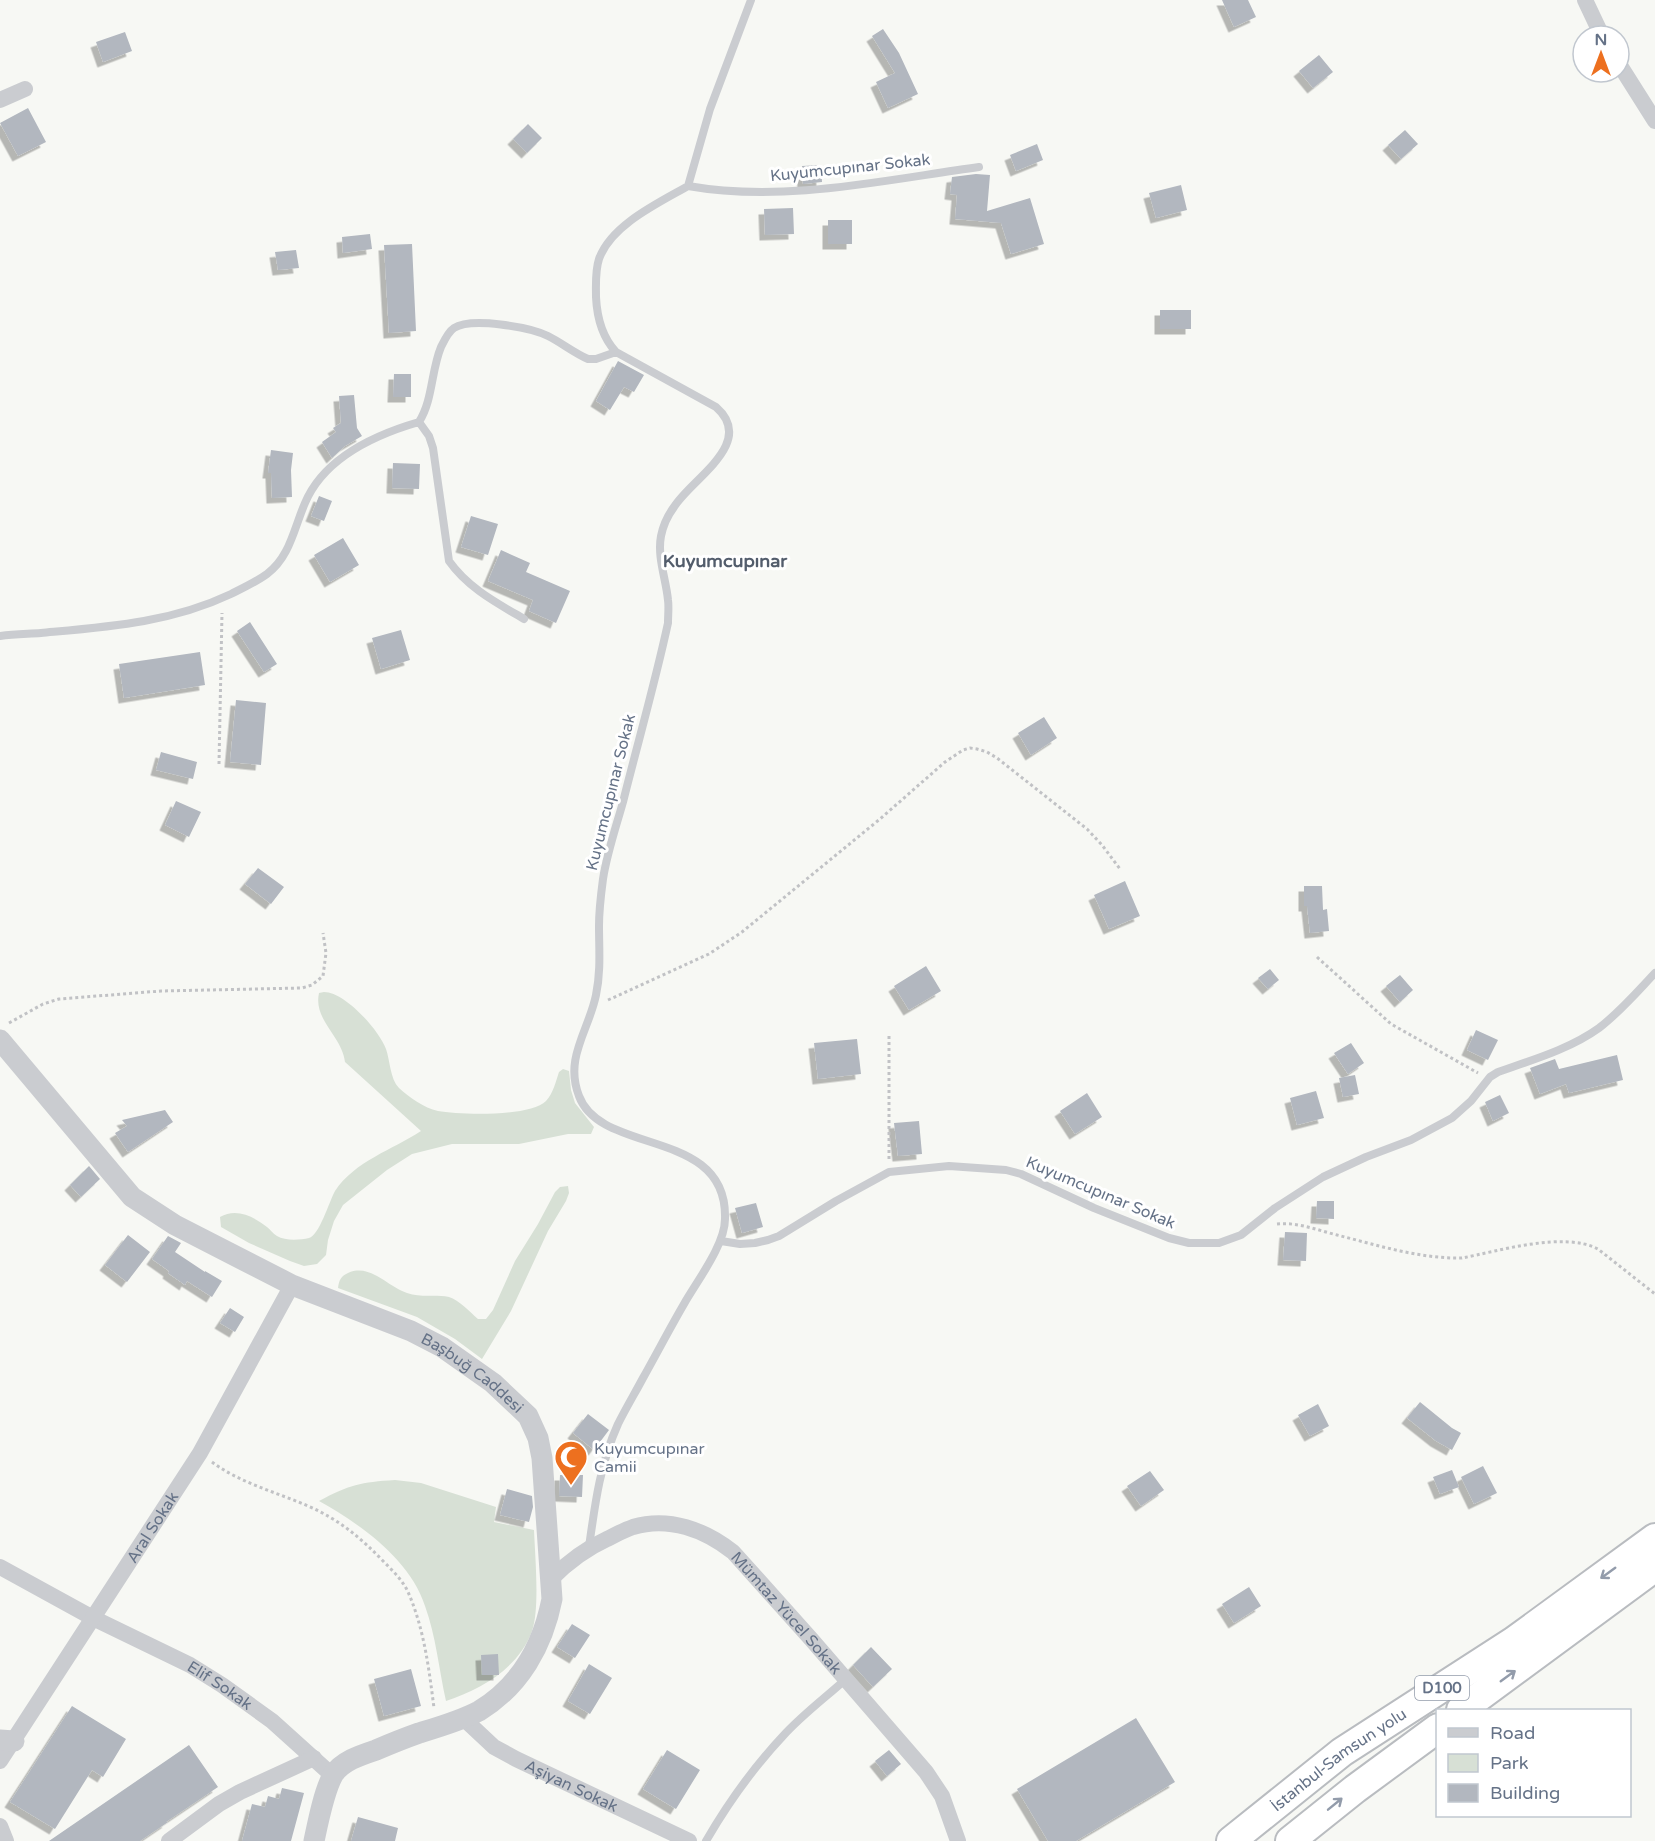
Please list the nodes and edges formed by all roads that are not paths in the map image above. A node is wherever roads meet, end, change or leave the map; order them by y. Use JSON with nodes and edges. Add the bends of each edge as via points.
{"nodes":[{"id":1,"x":751,"y":0,"type":"edge"},
{"id":2,"x":1585,"y":0,"type":"edge"},
{"id":3,"x":1596,"y":24,"type":"edge"},
{"id":4,"x":1631,"y":83,"type":"edge"},
{"id":5,"x":25,"y":89,"type":"dead end"},
{"id":6,"x":0,"y":100,"type":"edge"},
{"id":7,"x":1655,"y":121,"type":"edge"},
{"id":8,"x":979,"y":167,"type":"dead end"},
{"id":9,"x":688,"y":186,"type":"junction"},
{"id":10,"x":616,"y":352,"type":"junction"},
{"id":11,"x":419,"y":422,"type":"junction"},
{"id":12,"x":524,"y":619,"type":"dead end"},
{"id":13,"x":0,"y":636,"type":"edge"},
{"id":14,"x":1655,"y":973,"type":"edge"},
{"id":15,"x":4,"y":1032,"type":"edge"},
{"id":16,"x":721,"y":1241,"type":"junction"},
{"id":17,"x":292,"y":1285,"type":"junction"},
{"id":18,"x":1655,"y":1538,"type":"edge"},
{"id":19,"x":589,"y":1548,"type":"junction"},
{"id":20,"x":0,"y":1567,"type":"edge"},
{"id":21,"x":1655,"y":1567,"type":"edge"},
{"id":22,"x":550,"y":1580,"type":"junction"},
{"id":23,"x":93,"y":1618,"type":"junction"},
{"id":24,"x":846,"y":1679,"type":"junction"},
{"id":25,"x":1462,"y":1709,"type":"edge"},
{"id":26,"x":463,"y":1718,"type":"junction"},
{"id":27,"x":1436,"y":1729,"type":"edge"},
{"id":28,"x":7,"y":1740,"type":"edge"},
{"id":29,"x":314,"y":1758,"type":"junction"},
{"id":30,"x":0,"y":1761,"type":"edge"},
{"id":31,"x":333,"y":1776,"type":"junction"},
{"id":32,"x":0,"y":1826,"type":"edge"},
{"id":33,"x":6,"y":1841,"type":"edge"},
{"id":34,"x":169,"y":1841,"type":"edge"},
{"id":35,"x":314,"y":1841,"type":"edge"},
{"id":36,"x":689,"y":1841,"type":"edge"},
{"id":37,"x":706,"y":1841,"type":"edge"},
{"id":38,"x":958,"y":1841,"type":"edge"},
{"id":39,"x":1232,"y":1841,"type":"edge"},
{"id":40,"x":1290,"y":1841,"type":"edge"}],
"edges":[{"from":1,"to":9,"type":"lane","via":[[710,109]]},
{"from":2,"to":3,"type":"street"},
{"from":4,"to":7,"type":"street"},
{"from":5,"to":6,"type":"street"},
{"from":8,"to":9,"type":"lane","name":"Kuyumcupınar Sokak","via":[[815,189],[730,192]]},
{"from":9,"to":10,"type":"lane","name":"Kuyumcupınar Sokak","via":[[626,224],[604,248],[596,277],[596,306],[603,335]]},
{"from":10,"to":11,"type":"lane","via":[[588,359],[548,336],[516,326],[481,324],[454,328],[441,346],[425,413]]},
{"from":10,"to":16,"type":"lane","name":"Kuyumcupınar Sokak","via":[[716,407],[727,422],[729,435],[723,453],[674,506],[661,536],[668,622],[603,876],[599,975],[593,1007],[576,1052],[575,1081],[580,1100],[598,1121],[685,1155],[711,1173],[724,1202],[726,1218]]},
{"from":11,"to":12,"type":"lane","via":[[433,448],[449,561],[480,592]]},
{"from":11,"to":13,"type":"lane","via":[[360,446],[325,472],[305,502],[283,558],[267,574],[221,598],[141,622]]},
{"from":14,"to":16,"type":"lane","name":"Kuyumcupınar Sokak","via":[[1598,1029],[1560,1049],[1498,1072],[1452,1118],[1323,1177],[1241,1235],[1219,1243],[1169,1239],[1038,1180],[1006,1170],[948,1166],[888,1172],[779,1236],[755,1243]]},
{"from":15,"to":17,"type":"street","name":"Başbuğ Caddesi","via":[[132,1197],[175,1225]]},
{"from":16,"to":19,"type":"lane","name":"Kuyumcupınar Sokak","via":[[615,1432],[600,1472]]},
{"from":17,"to":22,"type":"street","name":"Başbuğ Caddesi","via":[[442,1347],[493,1383],[528,1416],[542,1458]]},
{"from":17,"to":23,"type":"street","name":"Aral Sokak","via":[[200,1453]]},
{"from":18,"to":39,"type":"highway","name":"İstanbul-Samsun yolu","number":"D100","one_way":true,"via":[[1514,1641],[1342,1752]]},
{"from":19,"to":22,"type":"street","name":"Mümtaz Yücel Sokak"},
{"from":19,"to":24,"type":"street","name":"Mümtaz Yücel Sokak","via":[[633,1527],[657,1523],[699,1531],[733,1552]]},
{"from":20,"to":23,"type":"street","name":"Elif Sokak"},
{"from":25,"to":21,"type":"highway","number":"D100","one_way":true},
{"from":22,"to":26,"type":"street","name":"Başbuğ Caddesi","via":[[549,1619],[530,1660],[516,1681],[499,1696]]},
{"from":23,"to":28,"type":"street","name":"Aral Sokak"},
{"from":23,"to":29,"type":"street","name":"Elif Sokak","via":[[222,1685]]},
{"from":24,"to":37,"type":"lane","via":[[761,1761],[733,1796]]},
{"from":24,"to":38,"type":"street","name":"Mümtaz Yücel Sokak","via":[[926,1772],[942,1796]]},
{"from":26,"to":31,"type":"street","name":"Başbuğ Caddesi","via":[[350,1760]]},
{"from":26,"to":36,"type":"street","name":"Aşiyan Sokak","via":[[494,1747],[516,1759]]},
{"from":40,"to":27,"type":"highway","name":"İstanbul-Samsun yolu","one_way":true},
{"from":28,"to":30,"type":"street","name":"Aral Sokak"},
{"from":29,"to":31,"type":"street","name":"Elif Sokak"},
{"from":29,"to":34,"type":"street","via":[[219,1804]]},
{"from":31,"to":35,"type":"street"},
{"from":32,"to":33,"type":"street"}]}
